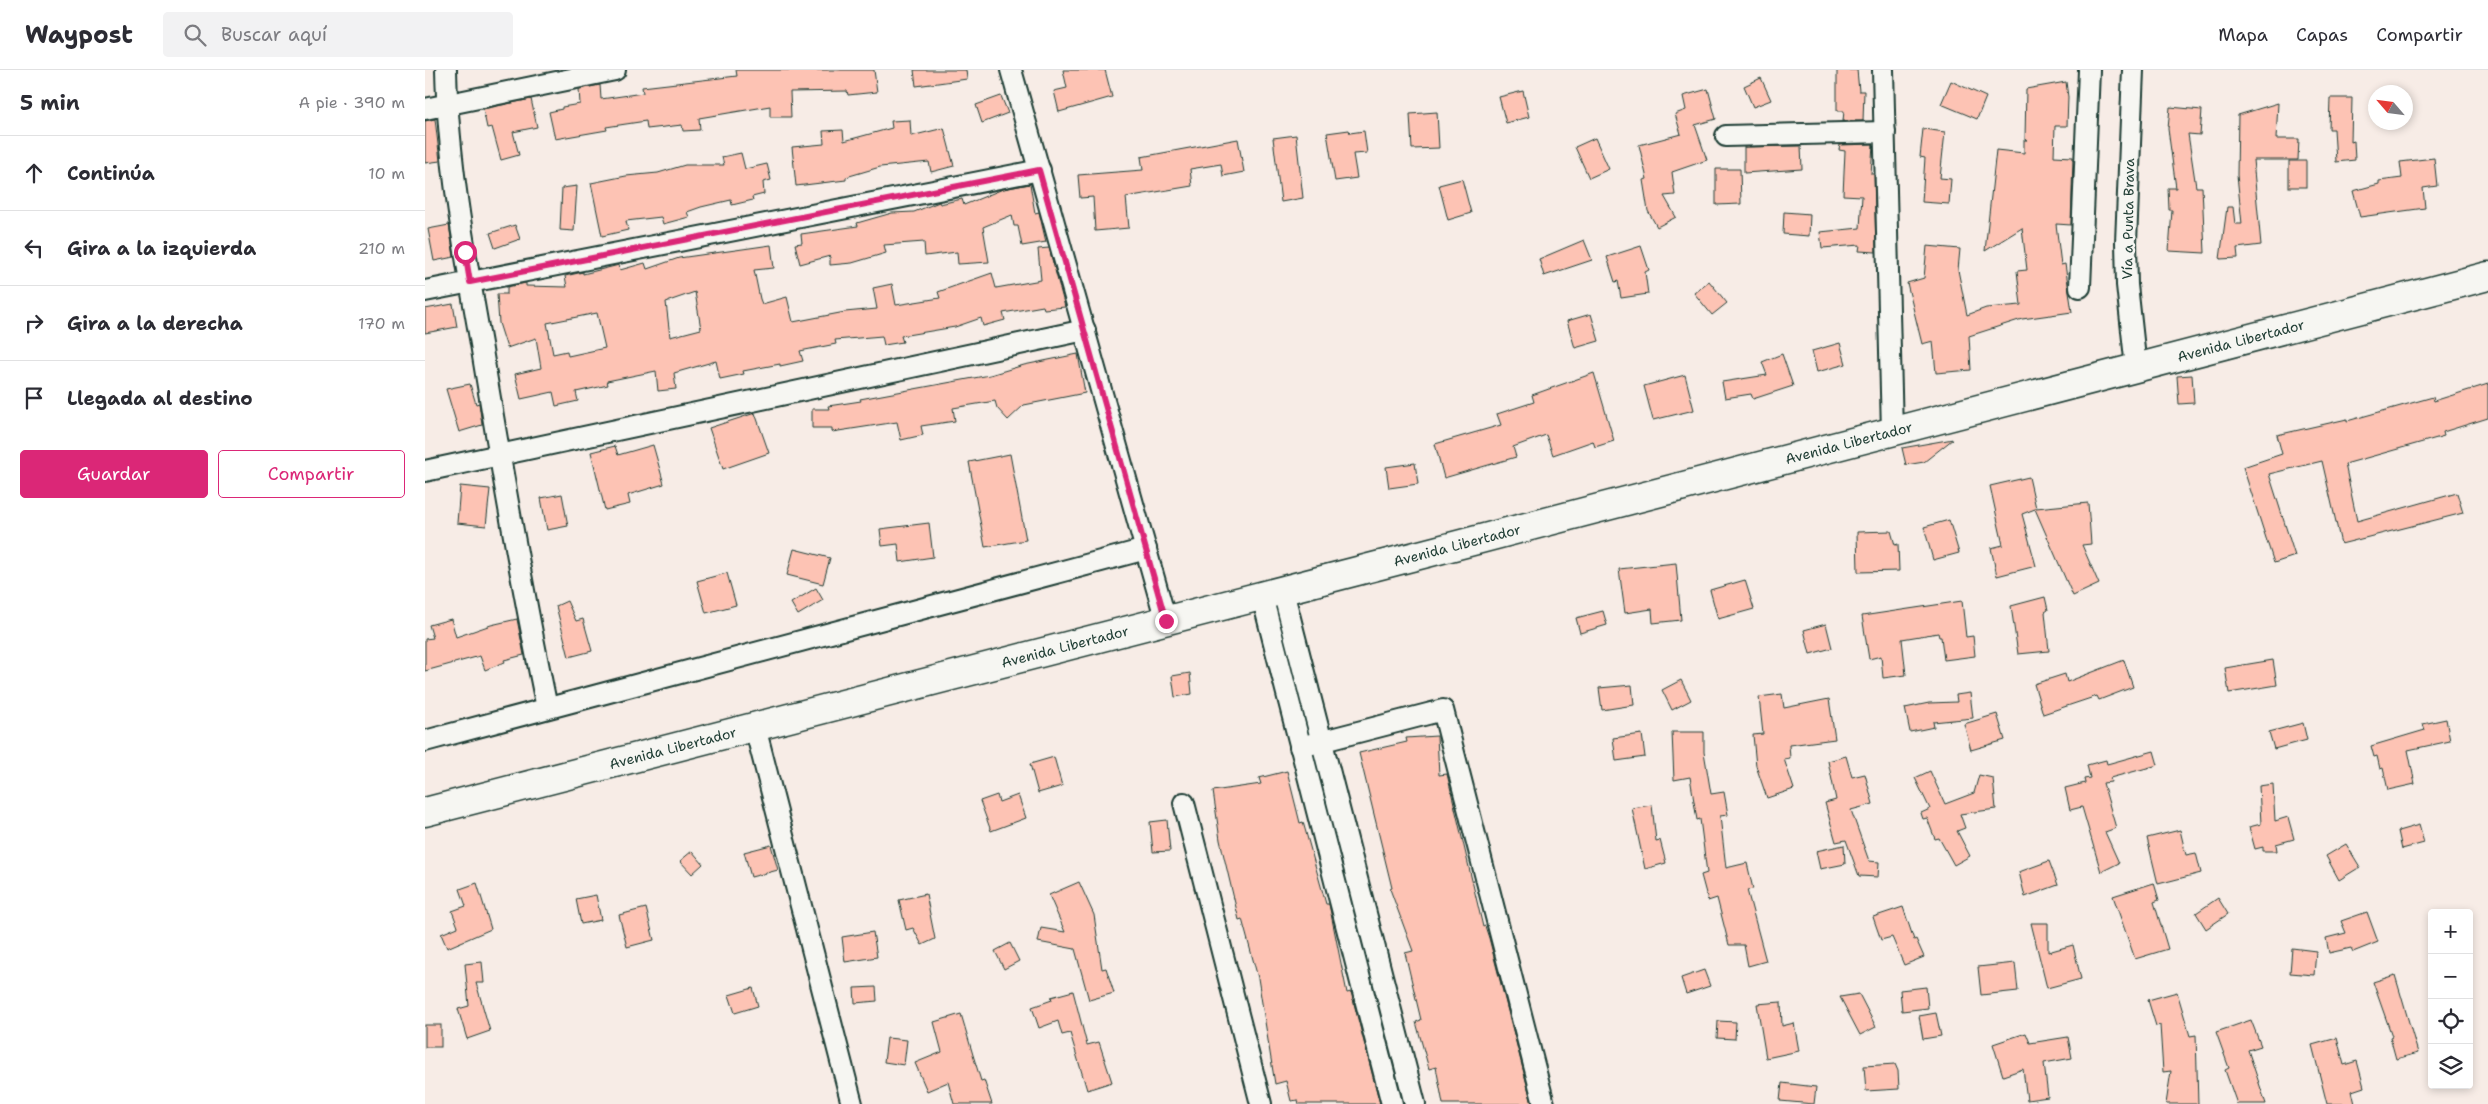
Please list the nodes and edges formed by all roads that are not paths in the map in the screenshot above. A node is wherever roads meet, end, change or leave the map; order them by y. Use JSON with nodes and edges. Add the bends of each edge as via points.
{"nodes":[{"id":1,"x":446,"y":70,"type":"edge"},
{"id":2,"x":615,"y":70,"type":"edge"},
{"id":3,"x":1011,"y":70,"type":"edge"},
{"id":4,"x":1883,"y":70,"type":"edge"},
{"id":5,"x":2089,"y":70,"type":"edge"},
{"id":6,"x":2133,"y":70,"type":"edge"},
{"id":7,"x":447,"y":105,"type":"junction"},
{"id":8,"x":425,"y":109,"type":"edge"},
{"id":9,"x":1885,"y":132,"type":"junction"},
{"id":10,"x":1726,"y":136,"type":"dead end"},
{"id":11,"x":1039,"y":170,"type":"junction"},
{"id":12,"x":2488,"y":276,"type":"edge"},
{"id":13,"x":470,"y":282,"type":"junction"},
{"id":14,"x":2080,"y":287,"type":"dead end"},
{"id":15,"x":425,"y":291,"type":"edge"},
{"id":16,"x":1085,"y":330,"type":"junction"},
{"id":17,"x":2136,"y":368,"type":"junction"},
{"id":18,"x":1891,"y":432,"type":"junction"},
{"id":19,"x":499,"y":454,"type":"junction"},
{"id":20,"x":425,"y":470,"type":"edge"},
{"id":21,"x":1146,"y":549,"type":"junction"},
{"id":22,"x":1273,"y":593,"type":"junction"},
{"id":23,"x":1166,"y":621,"type":"junction"},
{"id":24,"x":547,"y":708,"type":"junction"},
{"id":25,"x":755,"y":727,"type":"junction"},
{"id":26,"x":425,"y":741,"type":"edge"},
{"id":27,"x":1322,"y":741,"type":"junction"},
{"id":28,"x":1300,"y":747,"type":"junction"},
{"id":29,"x":1184,"y":803,"type":"dead end"},
{"id":30,"x":425,"y":812,"type":"edge"},
{"id":31,"x":852,"y":1104,"type":"edge"},
{"id":32,"x":1261,"y":1104,"type":"edge"},
{"id":33,"x":1392,"y":1104,"type":"edge"},
{"id":34,"x":1415,"y":1104,"type":"edge"},
{"id":35,"x":1544,"y":1104,"type":"edge"}],
"edges":[{"from":1,"to":7,"type":"street"},
{"from":2,"to":7,"type":"street"},
{"from":3,"to":11,"type":"street"},
{"from":4,"to":9,"type":"street"},
{"from":5,"to":14,"type":"street"},
{"from":6,"to":17,"type":"street","name":"Vía a Punta Brava","via":[[2126,242]]},
{"from":7,"to":8,"type":"street"},
{"from":7,"to":13,"type":"street"},
{"from":9,"to":10,"type":"street"},
{"from":9,"to":18,"type":"street"},
{"from":11,"to":13,"type":"street"},
{"from":11,"to":16,"type":"street"},
{"from":12,"to":17,"type":"highway","name":"Avenida Libertador"},
{"from":13,"to":15,"type":"street"},
{"from":13,"to":19,"type":"street"},
{"from":16,"to":19,"type":"street"},
{"from":16,"to":21,"type":"street"},
{"from":17,"to":18,"type":"highway","name":"Avenida Libertador"},
{"from":18,"to":22,"type":"highway","name":"Avenida Libertador"},
{"from":19,"to":20,"type":"street"},
{"from":19,"to":24,"type":"street"},
{"from":21,"to":23,"type":"street"},
{"from":21,"to":24,"type":"street"},
{"from":22,"to":23,"type":"highway","name":"Avenida Libertador"},
{"from":22,"to":27,"type":"street"},
{"from":22,"to":28,"type":"street"},
{"from":23,"to":25,"type":"highway","name":"Avenida Libertador"},
{"from":24,"to":26,"type":"street"},
{"from":25,"to":30,"type":"highway","name":"Avenida Libertador"},
{"from":25,"to":31,"type":"street"},
{"from":27,"to":28,"type":"street"},
{"from":27,"to":34,"type":"street"},
{"from":27,"to":35,"type":"street","via":[[1443,710]]},
{"from":28,"to":33,"type":"street"},
{"from":29,"to":32,"type":"street"}]}
